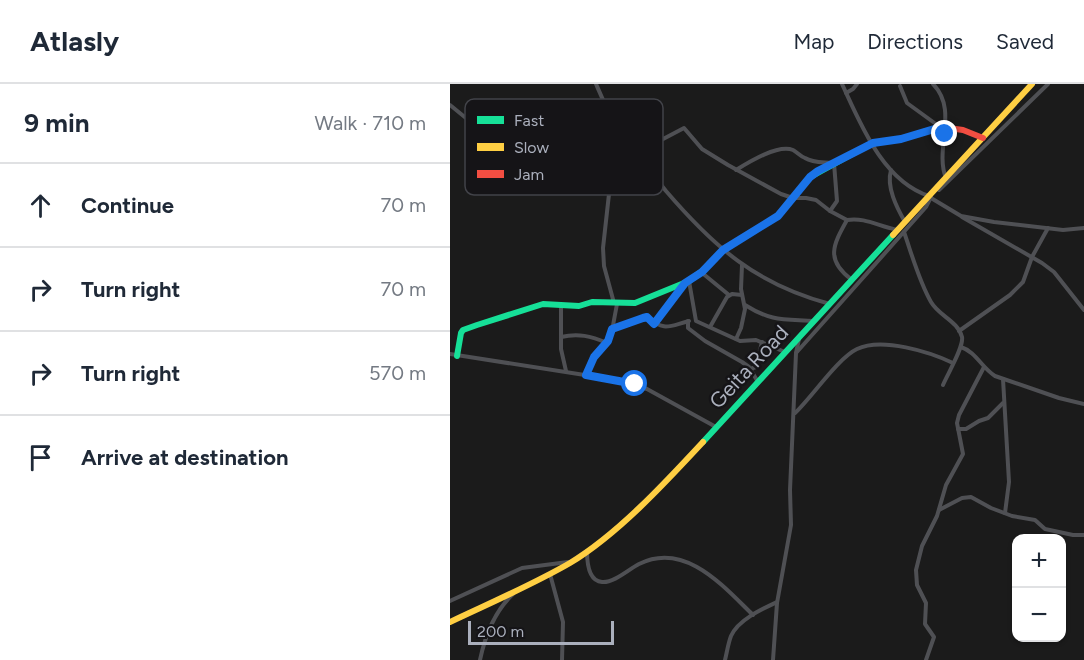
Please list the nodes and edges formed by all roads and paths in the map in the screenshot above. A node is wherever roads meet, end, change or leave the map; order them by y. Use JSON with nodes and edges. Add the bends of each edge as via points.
{"nodes":[{"id":1,"x":596,"y":84,"type":"edge"},
{"id":2,"x":842,"y":84,"type":"edge"},
{"id":3,"x":857,"y":84,"type":"edge"},
{"id":4,"x":933,"y":84,"type":"edge"},
{"id":5,"x":1032,"y":84,"type":"edge"},
{"id":6,"x":1048,"y":84,"type":"edge"},
{"id":7,"x":900,"y":86,"type":"dead end"},
{"id":8,"x":846,"y":93,"type":"junction"},
{"id":9,"x":604,"y":99,"type":"edge"},
{"id":10,"x":450,"y":105,"type":"edge"},
{"id":11,"x":465,"y":117,"type":"edge"},
{"id":12,"x":943,"y":127,"type":"junction"},
{"id":13,"x":983,"y":138,"type":"junction"},
{"id":14,"x":663,"y":139,"type":"edge"},
{"id":15,"x":873,"y":143,"type":"junction"},
{"id":16,"x":833,"y":162,"type":"junction"},
{"id":17,"x":736,"y":170,"type":"junction"},
{"id":18,"x":891,"y":170,"type":"junction"},
{"id":19,"x":946,"y":178,"type":"junction"},
{"id":20,"x":663,"y":187,"type":"edge"},
{"id":21,"x":609,"y":195,"type":"edge"},
{"id":22,"x":930,"y":197,"type":"junction"},
{"id":23,"x":793,"y":198,"type":"junction"},
{"id":24,"x":830,"y":211,"type":"junction"},
{"id":25,"x":961,"y":216,"type":"junction"},
{"id":26,"x":847,"y":220,"type":"junction"},
{"id":27,"x":905,"y":222,"type":"junction"},
{"id":28,"x":1048,"y":228,"type":"junction"},
{"id":29,"x":1084,"y":228,"type":"edge"},
{"id":30,"x":901,"y":231,"type":"junction"},
{"id":31,"x":723,"y":250,"type":"junction"},
{"id":32,"x":1032,"y":257,"type":"junction"},
{"id":33,"x":742,"y":265,"type":"junction"},
{"id":34,"x":702,"y":272,"type":"junction"},
{"id":35,"x":852,"y":280,"type":"junction"},
{"id":36,"x":687,"y":282,"type":"junction"},
{"id":37,"x":729,"y":295,"type":"junction"},
{"id":38,"x":742,"y":295,"type":"junction"},
{"id":39,"x":615,"y":303,"type":"junction"},
{"id":40,"x":561,"y":304,"type":"junction"},
{"id":41,"x":830,"y":304,"type":"junction"},
{"id":42,"x":744,"y":305,"type":"junction"},
{"id":43,"x":1084,"y":310,"type":"edge"},
{"id":44,"x":696,"y":320,"type":"junction"},
{"id":45,"x":688,"y":321,"type":"junction"},
{"id":46,"x":814,"y":321,"type":"junction"},
{"id":47,"x":654,"y":324,"type":"junction"},
{"id":48,"x":710,"y":327,"type":"junction"},
{"id":49,"x":612,"y":329,"type":"junction"},
{"id":50,"x":959,"y":331,"type":"junction"},
{"id":51,"x":800,"y":335,"type":"junction"},
{"id":52,"x":561,"y":337,"type":"junction"},
{"id":53,"x":736,"y":339,"type":"junction"},
{"id":54,"x":762,"y":342,"type":"junction"},
{"id":55,"x":607,"y":343,"type":"junction"},
{"id":56,"x":961,"y":347,"type":"junction"},
{"id":57,"x":785,"y":352,"type":"junction"},
{"id":58,"x":796,"y":353,"type":"junction"},
{"id":59,"x":454,"y":355,"type":"edge"},
{"id":60,"x":953,"y":363,"type":"junction"},
{"id":61,"x":984,"y":367,"type":"junction"},
{"id":62,"x":750,"y":369,"type":"junction"},
{"id":63,"x":566,"y":372,"type":"junction"},
{"id":64,"x":586,"y":375,"type":"junction"},
{"id":65,"x":1002,"y":379,"type":"junction"},
{"id":66,"x":758,"y":382,"type":"junction"},
{"id":67,"x":943,"y":385,"type":"dead end"},
{"id":68,"x":1003,"y":402,"type":"junction"},
{"id":69,"x":1084,"y":404,"type":"edge"},
{"id":70,"x":794,"y":414,"type":"junction"},
{"id":71,"x":716,"y":427,"type":"junction"},
{"id":72,"x":958,"y":429,"type":"junction"},
{"id":73,"x":938,"y":511,"type":"junction"},
{"id":74,"x":1005,"y":513,"type":"junction"},
{"id":75,"x":1084,"y":535,"type":"edge"},
{"id":76,"x":587,"y":550,"type":"junction"},
{"id":77,"x":571,"y":561,"type":"junction"},
{"id":78,"x":550,"y":573,"type":"junction"},
{"id":79,"x":518,"y":590,"type":"junction"},
{"id":80,"x":450,"y":601,"type":"edge"},
{"id":81,"x":777,"y":602,"type":"junction"},
{"id":82,"x":753,"y":615,"type":"junction"},
{"id":83,"x":450,"y":622,"type":"edge"},
{"id":84,"x":480,"y":660,"type":"edge"},
{"id":85,"x":562,"y":660,"type":"edge"},
{"id":86,"x":725,"y":660,"type":"edge"},
{"id":87,"x":773,"y":660,"type":"edge"},
{"id":88,"x":926,"y":660,"type":"edge"}],
"edges":[{"from":1,"to":9,"type":"street"},
{"from":2,"to":8,"type":"street"},
{"from":3,"to":8,"type":"street"},
{"from":4,"to":12,"type":"street","via":[[942,96]]},
{"from":5,"to":13,"type":"main road","name":"Geita Road"},
{"from":6,"to":22,"type":"street"},
{"from":7,"to":12,"type":"street","via":[[906,103]]},
{"from":8,"to":15,"type":"street"},
{"from":10,"to":11,"type":"street"},
{"from":12,"to":13,"type":"main road"},
{"from":12,"to":15,"type":"main road"},
{"from":12,"to":19,"type":"street","via":[[942,168]]},
{"from":13,"to":19,"type":"main road","name":"Geita Road"},
{"from":14,"to":17,"type":"street","via":[[684,128],[702,149]]},
{"from":15,"to":16,"type":"main road"},
{"from":15,"to":18,"type":"street"},
{"from":16,"to":17,"type":"street","via":[[812,161],[787,149],[764,155]]},
{"from":16,"to":23,"type":"main road","via":[[810,177]]},
{"from":16,"to":24,"type":"street","via":[[837,201]]},
{"from":17,"to":23,"type":"street"},
{"from":18,"to":22,"type":"street","via":[[916,192]]},
{"from":18,"to":27,"type":"street","via":[[891,189]]},
{"from":19,"to":22,"type":"main road","name":"Geita Road"},
{"from":20,"to":31,"type":"street"},
{"from":21,"to":39,"type":"street","via":[[604,267]]},
{"from":22,"to":25,"type":"street"},
{"from":22,"to":27,"type":"main road","name":"Geita Road"},
{"from":22,"to":30,"type":"street","via":[[926,207]]},
{"from":23,"to":24,"type":"street","via":[[816,200]]},
{"from":23,"to":31,"type":"main road","via":[[778,216]]},
{"from":24,"to":26,"type":"street"},
{"from":25,"to":28,"type":"street"},
{"from":25,"to":32,"type":"street"},
{"from":26,"to":30,"type":"street","via":[[859,218]]},
{"from":26,"to":35,"type":"street","via":[[833,250],[840,270]]},
{"from":27,"to":30,"type":"main road","name":"Geita Road"},
{"from":28,"to":29,"type":"street"},
{"from":28,"to":32,"type":"street"},
{"from":30,"to":35,"type":"main road","name":"Geita Road"},
{"from":30,"to":50,"type":"street","via":[[930,300]]},
{"from":30,"to":58,"type":"street"},
{"from":31,"to":33,"type":"street"},
{"from":31,"to":34,"type":"main road"},
{"from":32,"to":43,"type":"street","via":[[1054,272]]},
{"from":32,"to":50,"type":"street","via":[[1023,282]]},
{"from":33,"to":38,"type":"street"},
{"from":33,"to":41,"type":"street","via":[[795,293]]},
{"from":34,"to":36,"type":"main road"},
{"from":34,"to":37,"type":"street"},
{"from":35,"to":41,"type":"main road","name":"Geita Road"},
{"from":36,"to":39,"type":"main road","via":[[641,301]]},
{"from":36,"to":44,"type":"street"},
{"from":36,"to":47,"type":"street"},
{"from":37,"to":38,"type":"street"},
{"from":37,"to":48,"type":"street"},
{"from":38,"to":42,"type":"street"},
{"from":39,"to":40,"type":"main road"},
{"from":39,"to":49,"type":"street"},
{"from":40,"to":52,"type":"street"},
{"from":40,"to":59,"type":"main road","via":[[543,304],[463,330]]},
{"from":41,"to":46,"type":"main road","name":"Geita Road"},
{"from":42,"to":46,"type":"street","via":[[777,320]]},
{"from":42,"to":53,"type":"street","via":[[744,319]]},
{"from":44,"to":45,"type":"street"},
{"from":44,"to":48,"type":"street"},
{"from":45,"to":47,"type":"street","via":[[668,327]]},
{"from":45,"to":62,"type":"street","via":[[692,332]]},
{"from":46,"to":51,"type":"main road","name":"Geita Road"},
{"from":47,"to":49,"type":"street","via":[[647,317]]},
{"from":48,"to":53,"type":"street"},
{"from":49,"to":55,"type":"street"},
{"from":50,"to":56,"type":"street"},
{"from":51,"to":57,"type":"main road","name":"Geita Road"},
{"from":51,"to":58,"type":"street"},
{"from":52,"to":55,"type":"street","via":[[579,334]]},
{"from":52,"to":63,"type":"street"},
{"from":53,"to":54,"type":"street"},
{"from":54,"to":57,"type":"street"},
{"from":54,"to":62,"type":"street","via":[[758,364]]},
{"from":55,"to":64,"type":"street","via":[[594,357]]},
{"from":56,"to":60,"type":"street"},
{"from":56,"to":61,"type":"street"},
{"from":57,"to":66,"type":"main road","name":"Geita Road"},
{"from":58,"to":70,"type":"street"},
{"from":59,"to":63,"type":"street"},
{"from":60,"to":67,"type":"street"},
{"from":60,"to":70,"type":"street","via":[[917,349],[858,349],[840,363]]},
{"from":61,"to":65,"type":"street"},
{"from":61,"to":72,"type":"street","via":[[959,415]]},
{"from":62,"to":66,"type":"street"},
{"from":63,"to":64,"type":"street"},
{"from":64,"to":71,"type":"street","via":[[647,389]]},
{"from":65,"to":68,"type":"street"},
{"from":65,"to":69,"type":"street"},
{"from":66,"to":71,"type":"main road","name":"Geita Road"},
{"from":68,"to":72,"type":"street","via":[[988,418]]},
{"from":68,"to":74,"type":"street","via":[[1009,482]]},
{"from":70,"to":81,"type":"street","via":[[791,525]]},
{"from":71,"to":76,"type":"main road","name":"Geita Road","via":[[614,531]]},
{"from":72,"to":73,"type":"street","via":[[963,454],[946,485]]},
{"from":73,"to":74,"type":"street","via":[[971,497]]},
{"from":73,"to":88,"type":"street","via":[[916,570],[917,585],[926,603],[926,624],[934,637]]},
{"from":74,"to":75,"type":"street","via":[[1035,520],[1048,530]]},
{"from":76,"to":77,"type":"main road","name":"Geita Road"},
{"from":76,"to":82,"type":"street","via":[[589,572],[602,582],[649,559],[679,559],[703,570]]},
{"from":77,"to":78,"type":"main road","name":"Geita Road"},
{"from":77,"to":80,"type":"street","via":[[522,568]]},
{"from":78,"to":79,"type":"main road","name":"Geita Road"},
{"from":78,"to":85,"type":"street","via":[[562,622]]},
{"from":79,"to":83,"type":"main road","name":"Geita Road"},
{"from":79,"to":84,"type":"street","via":[[502,604]]},
{"from":81,"to":82,"type":"street"},
{"from":81,"to":87,"type":"street"},
{"from":82,"to":86,"type":"street","via":[[732,634]]}]}
